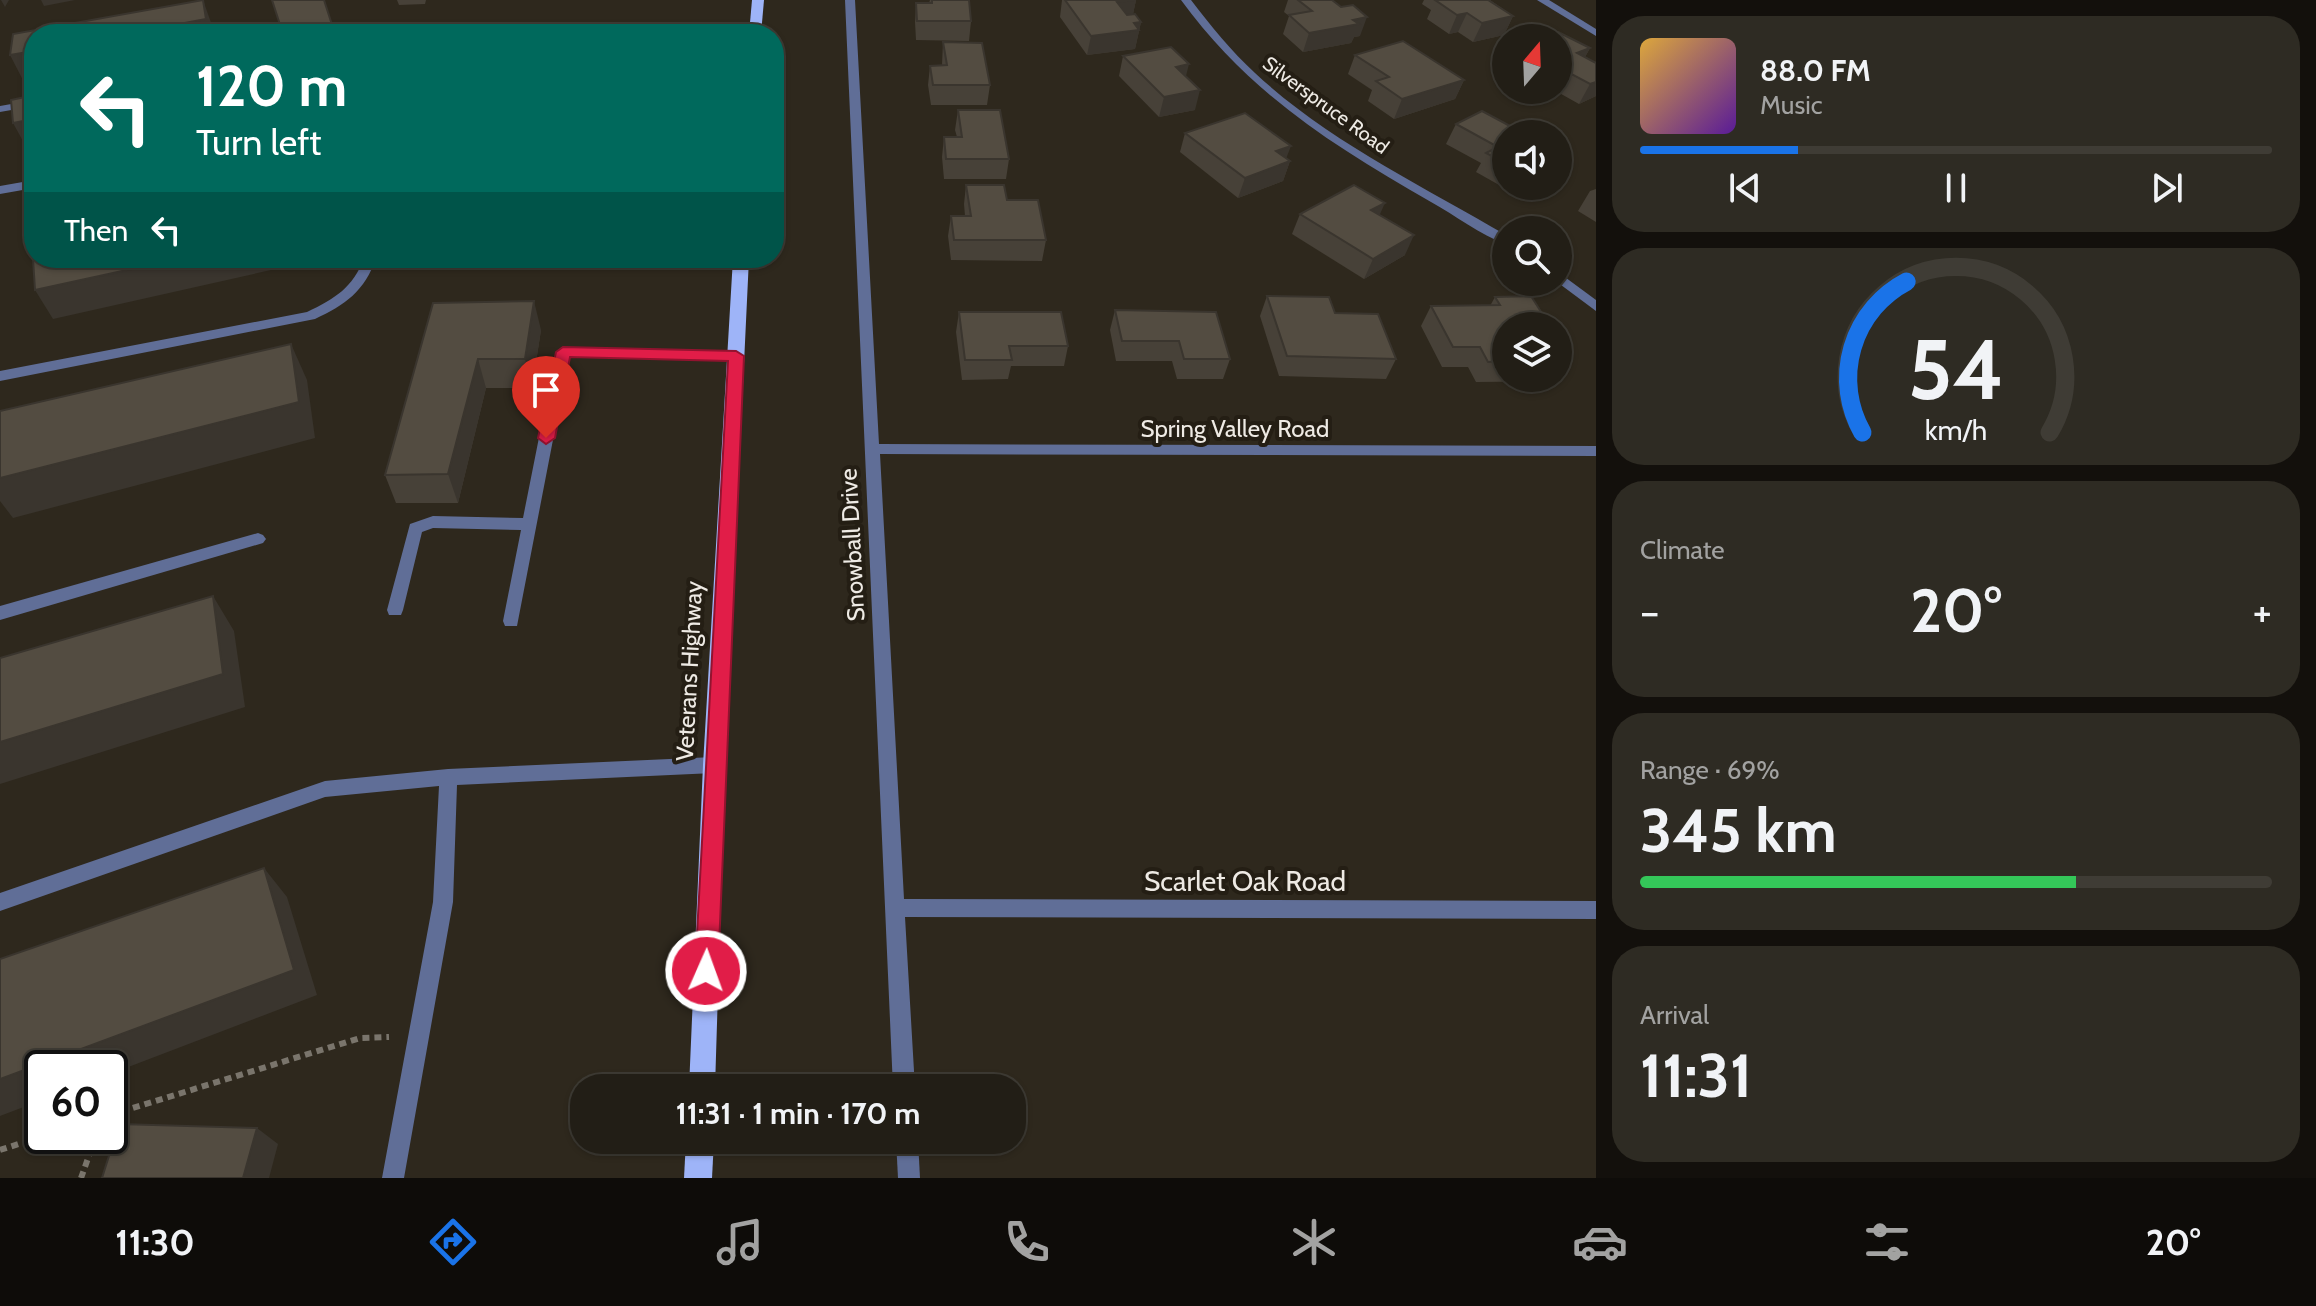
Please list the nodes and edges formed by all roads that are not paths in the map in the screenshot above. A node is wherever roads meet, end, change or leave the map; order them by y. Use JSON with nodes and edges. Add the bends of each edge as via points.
{"nodes":[{"id":1,"x":758,"y":0,"type":"edge"},
{"id":2,"x":850,"y":0,"type":"edge"},
{"id":3,"x":1186,"y":0,"type":"edge"},
{"id":4,"x":1542,"y":0,"type":"edge"},
{"id":5,"x":756,"y":24,"type":"edge"},
{"id":6,"x":1596,"y":33,"type":"edge"},
{"id":7,"x":24,"y":105,"type":"edge"},
{"id":8,"x":0,"y":109,"type":"edge"},
{"id":9,"x":24,"y":186,"type":"edge"},
{"id":10,"x":0,"y":190,"type":"edge"},
{"id":11,"x":1492,"y":232,"type":"edge"},
{"id":12,"x":367,"y":268,"type":"edge"},
{"id":13,"x":740,"y":268,"type":"edge"},
{"id":14,"x":1572,"y":287,"type":"edge"},
{"id":15,"x":1596,"y":307,"type":"edge"},
{"id":16,"x":736,"y":356,"type":"junction"},
{"id":17,"x":0,"y":376,"type":"edge"},
{"id":18,"x":874,"y":449,"type":"junction"},
{"id":19,"x":1596,"y":451,"type":"edge"},
{"id":20,"x":530,"y":524,"type":"junction"},
{"id":21,"x":258,"y":539,"type":"dead end"},
{"id":22,"x":395,"y":610,"type":"dead end"},
{"id":23,"x":0,"y":613,"type":"edge"},
{"id":24,"x":511,"y":621,"type":"dead end"},
{"id":25,"x":714,"y":765,"type":"junction"},
{"id":26,"x":448,"y":777,"type":"junction"},
{"id":27,"x":0,"y":902,"type":"edge"},
{"id":28,"x":894,"y":908,"type":"junction"},
{"id":29,"x":1596,"y":910,"type":"edge"},
{"id":30,"x":703,"y":1074,"type":"edge"},
{"id":31,"x":903,"y":1074,"type":"edge"},
{"id":32,"x":699,"y":1154,"type":"edge"},
{"id":33,"x":908,"y":1154,"type":"edge"},
{"id":34,"x":393,"y":1178,"type":"edge"},
{"id":35,"x":698,"y":1178,"type":"edge"},
{"id":36,"x":909,"y":1178,"type":"edge"}],
"edges":[{"from":1,"to":5,"type":"main road"},
{"from":2,"to":18,"type":"street","name":"Snowball Drive"},
{"from":3,"to":11,"type":"street","name":"Silverspruce Road","via":[[1244,70],[1336,141]]},
{"from":4,"to":6,"type":"street"},
{"from":7,"to":8,"type":"street"},
{"from":9,"to":10,"type":"street"},
{"from":12,"to":17,"type":"street","via":[[346,299],[310,316]]},
{"from":13,"to":16,"type":"main road","name":"Veterans Highway"},
{"from":14,"to":15,"type":"street"},
{"from":16,"to":20,"type":"street","via":[[563,352]]},
{"from":16,"to":25,"type":"main road","name":"Veterans Highway"},
{"from":18,"to":19,"type":"street","name":"Spring Valley Road"},
{"from":18,"to":28,"type":"street","name":"Snowball Drive"},
{"from":20,"to":22,"type":"street","via":[[420,524]]},
{"from":20,"to":24,"type":"street"},
{"from":21,"to":23,"type":"street"},
{"from":25,"to":26,"type":"street"},
{"from":25,"to":30,"type":"main road","name":"Veterans Highway"},
{"from":26,"to":27,"type":"street","via":[[325,789]]},
{"from":26,"to":34,"type":"street","via":[[443,902]]},
{"from":28,"to":29,"type":"street","name":"Scarlet Oak Road"},
{"from":28,"to":31,"type":"street","name":"Snowball Drive"},
{"from":32,"to":35,"type":"main road"},
{"from":33,"to":36,"type":"street"}]}
